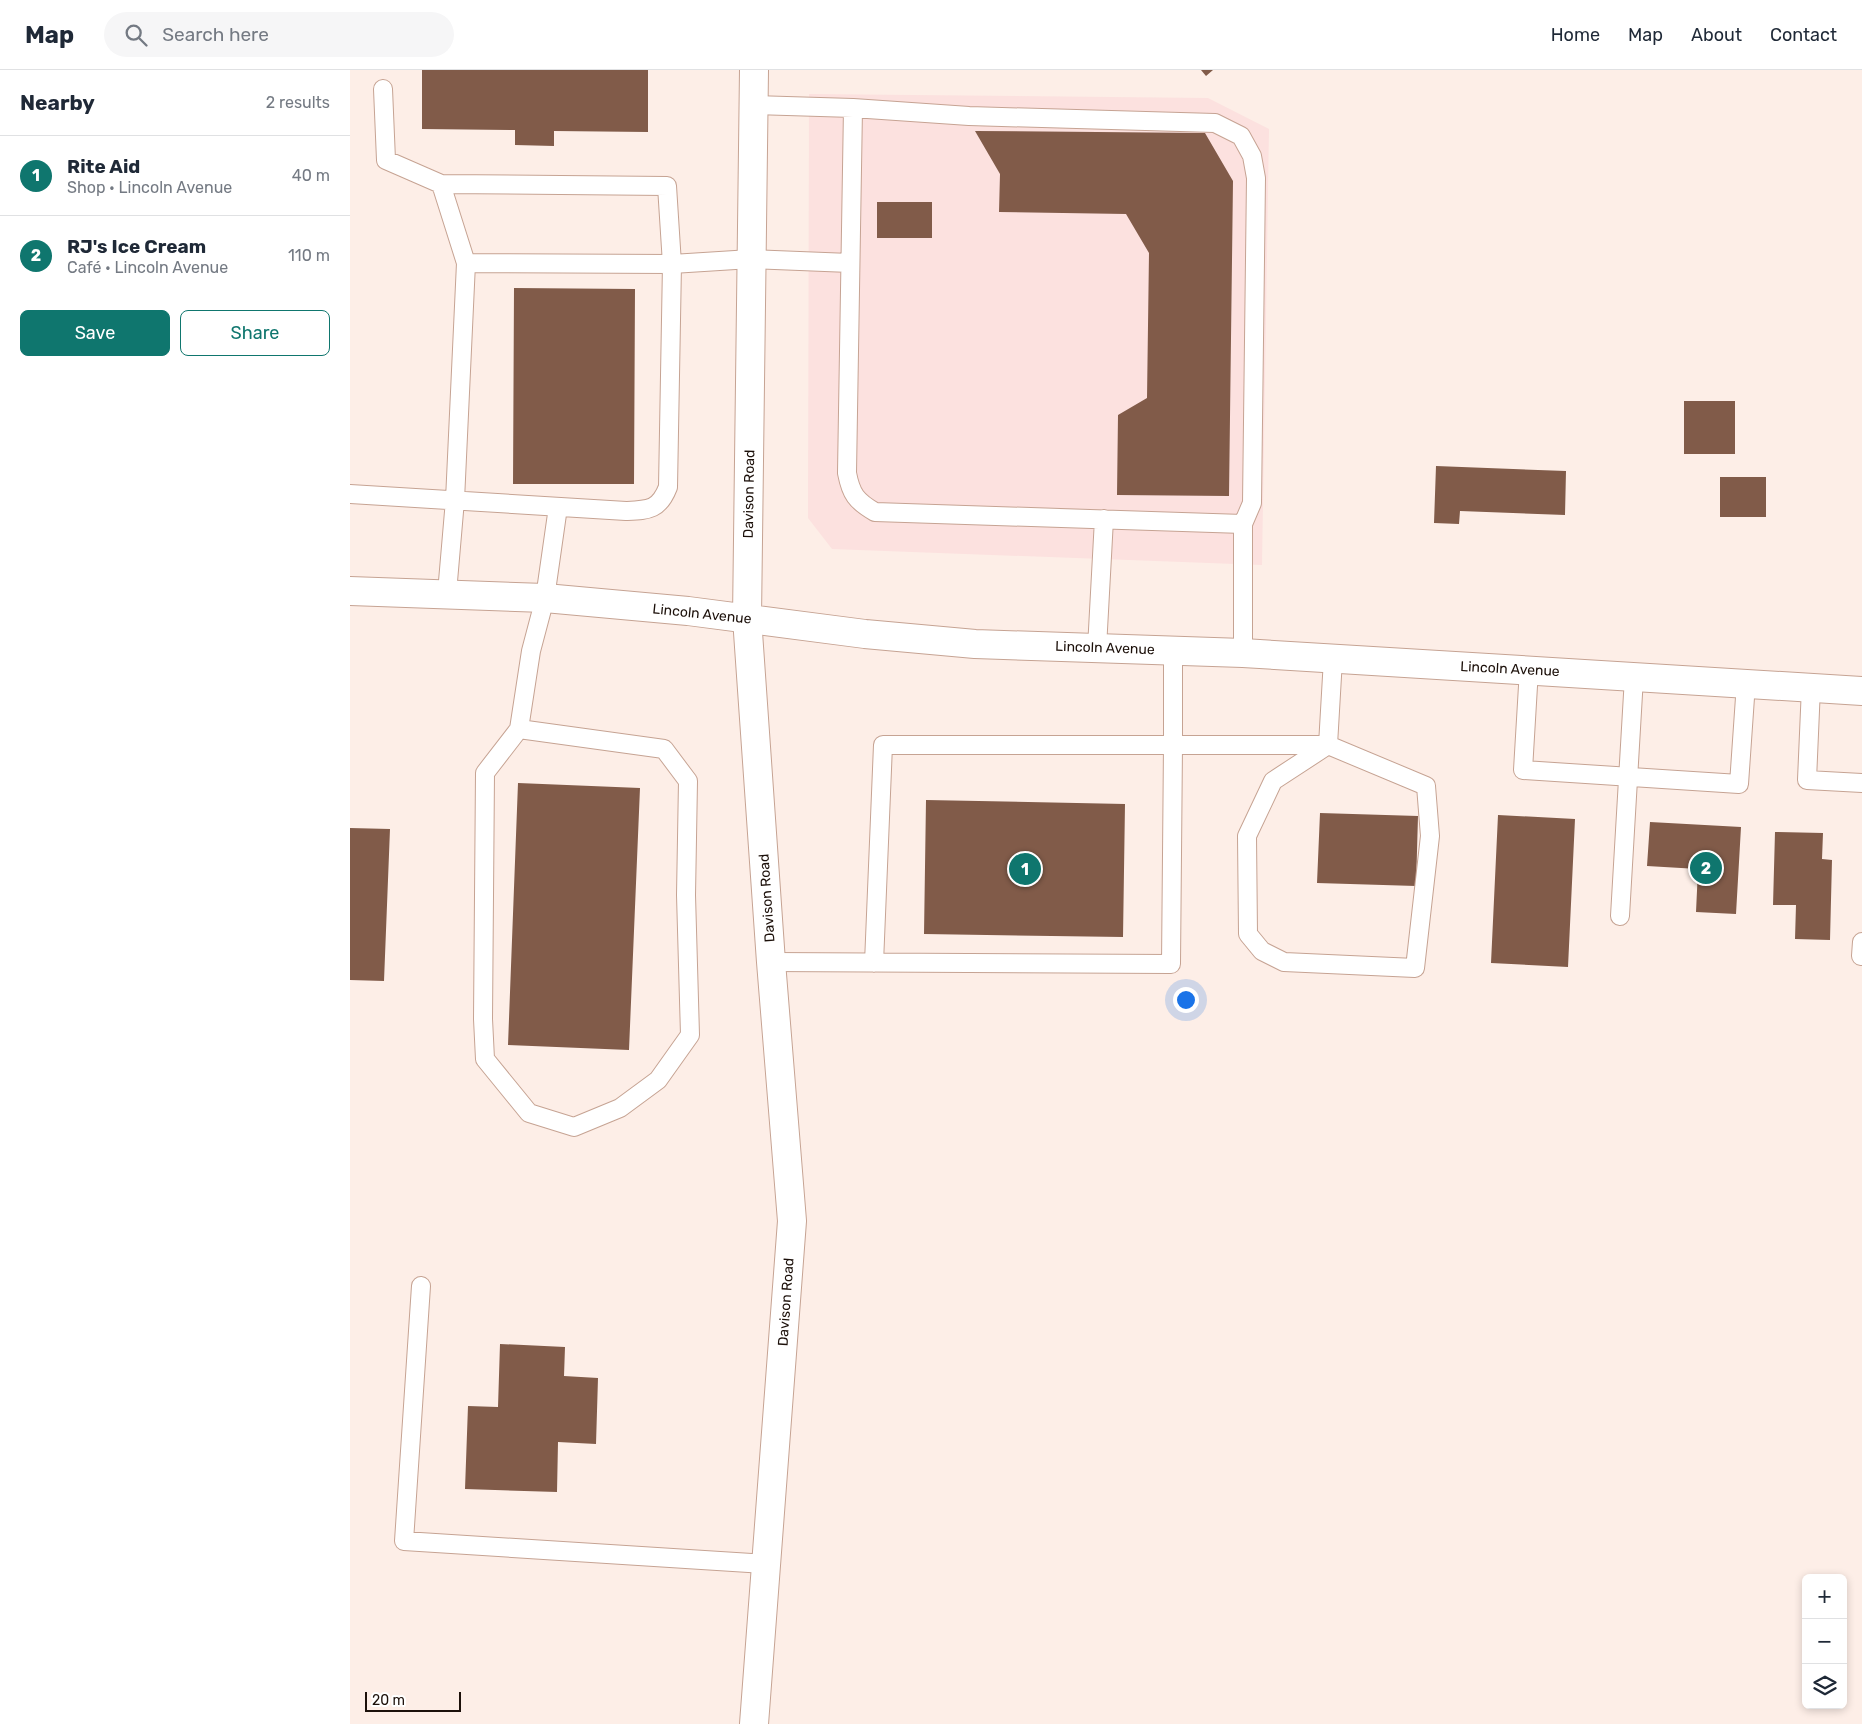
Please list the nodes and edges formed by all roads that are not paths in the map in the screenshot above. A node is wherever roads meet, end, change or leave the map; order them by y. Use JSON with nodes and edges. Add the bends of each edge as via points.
{"nodes":[{"id":1,"x":754,"y":70,"type":"edge"},
{"id":2,"x":383,"y":89,"type":"dead end"},
{"id":3,"x":753,"y":105,"type":"junction"},
{"id":4,"x":853,"y":108,"type":"junction"},
{"id":5,"x":441,"y":184,"type":"junction"},
{"id":6,"x":751,"y":259,"type":"junction"},
{"id":7,"x":466,"y":263,"type":"junction"},
{"id":8,"x":850,"y":263,"type":"junction"},
{"id":9,"x":672,"y":264,"type":"junction"},
{"id":10,"x":350,"y":494,"type":"edge"},
{"id":11,"x":455,"y":500,"type":"junction"},
{"id":12,"x":558,"y":507,"type":"junction"},
{"id":13,"x":1104,"y":519,"type":"junction"},
{"id":14,"x":1243,"y":524,"type":"junction"},
{"id":15,"x":350,"y":591,"type":"edge"},
{"id":16,"x":447,"y":593,"type":"junction"},
{"id":17,"x":546,"y":598,"type":"junction"},
{"id":18,"x":747,"y":618,"type":"junction"},
{"id":19,"x":1097,"y":648,"type":"junction"},
{"id":20,"x":1173,"y":650,"type":"junction"},
{"id":21,"x":1243,"y":653,"type":"junction"},
{"id":22,"x":1333,"y":659,"type":"junction"},
{"id":23,"x":1529,"y":670,"type":"junction"},
{"id":24,"x":1634,"y":678,"type":"junction"},
{"id":25,"x":1746,"y":683,"type":"junction"},
{"id":26,"x":1811,"y":687,"type":"junction"},
{"id":27,"x":1862,"y":691,"type":"edge"},
{"id":28,"x":519,"y":729,"type":"junction"},
{"id":29,"x":1172,"y":745,"type":"junction"},
{"id":30,"x":1328,"y":745,"type":"junction"},
{"id":31,"x":1628,"y":776,"type":"junction"},
{"id":32,"x":1862,"y":783,"type":"edge"},
{"id":33,"x":1620,"y":916,"type":"dead end"},
{"id":34,"x":772,"y":962,"type":"junction"},
{"id":35,"x":874,"y":963,"type":"junction"},
{"id":36,"x":421,"y":1286,"type":"dead end"},
{"id":37,"x":766,"y":1564,"type":"junction"},
{"id":38,"x":754,"y":1724,"type":"edge"}],
"edges":[{"from":1,"to":3,"type":"street","name":"Davison Road"},
{"from":2,"to":5,"type":"lane","via":[[386,160]]},
{"from":3,"to":4,"type":"lane"},
{"from":3,"to":6,"type":"street","name":"Davison Road"},
{"from":4,"to":8,"type":"lane"},
{"from":4,"to":14,"type":"lane","via":[[969,116],[1215,123],[1241,136],[1252,156],[1256,178],[1252,503]]},
{"from":5,"to":7,"type":"lane"},
{"from":5,"to":9,"type":"lane","via":[[667,186]]},
{"from":6,"to":8,"type":"lane"},
{"from":6,"to":9,"type":"lane"},
{"from":6,"to":18,"type":"street","name":"Davison Road"},
{"from":7,"to":9,"type":"lane"},
{"from":7,"to":11,"type":"lane"},
{"from":8,"to":13,"type":"lane","via":[[847,472],[850,489],[860,504],[875,512]]},
{"from":9,"to":12,"type":"lane","via":[[668,487],[662,501],[649,510]]},
{"from":10,"to":11,"type":"lane"},
{"from":11,"to":12,"type":"lane"},
{"from":11,"to":16,"type":"lane"},
{"from":12,"to":17,"type":"lane"},
{"from":13,"to":14,"type":"lane"},
{"from":13,"to":19,"type":"lane"},
{"from":14,"to":21,"type":"lane"},
{"from":15,"to":16,"type":"street","name":"Lincoln Avenue"},
{"from":16,"to":17,"type":"street","name":"Lincoln Avenue"},
{"from":17,"to":18,"type":"street","name":"Lincoln Avenue"},
{"from":17,"to":28,"type":"lane","via":[[531,651]]},
{"from":18,"to":19,"type":"street","name":"Lincoln Avenue","via":[[937,641]]},
{"from":18,"to":34,"type":"street","name":"Davison Road"},
{"from":19,"to":20,"type":"street","name":"Lincoln Avenue"},
{"from":20,"to":21,"type":"street","name":"Lincoln Avenue"},
{"from":20,"to":29,"type":"lane"},
{"from":21,"to":22,"type":"street","name":"Lincoln Avenue"},
{"from":22,"to":23,"type":"street","name":"Lincoln Avenue"},
{"from":22,"to":30,"type":"lane"},
{"from":23,"to":24,"type":"street","name":"Lincoln Avenue"},
{"from":23,"to":31,"type":"lane","via":[[1523,770]]},
{"from":24,"to":25,"type":"street","name":"Lincoln Avenue"},
{"from":24,"to":31,"type":"lane"},
{"from":25,"to":26,"type":"street","name":"Lincoln Avenue"},
{"from":25,"to":31,"type":"lane","via":[[1739,784]]},
{"from":26,"to":27,"type":"street","name":"Lincoln Avenue"},
{"from":26,"to":32,"type":"lane","via":[[1807,780]]},
{"from":28,"to":28,"type":"lane","via":[[485,773],[485,1059],[530,1113],[574,1127],[620,1108],[658,1080],[690,1035],[686,895],[688,781],[664,749]]},
{"from":29,"to":30,"type":"lane"},
{"from":29,"to":35,"type":"lane","via":[[882,745]]},
{"from":29,"to":35,"type":"lane","via":[[1171,964]]},
{"from":30,"to":30,"type":"lane","via":[[1274,781],[1246,836],[1248,934],[1262,950],[1284,962],[1415,968],[1430,836],[1426,786]]},
{"from":31,"to":33,"type":"lane"},
{"from":34,"to":35,"type":"lane"},
{"from":34,"to":37,"type":"street","name":"Davison Road","via":[[792,1221]]},
{"from":36,"to":37,"type":"lane","via":[[404,1541]]},
{"from":37,"to":38,"type":"street","name":"Davison Road"}]}
